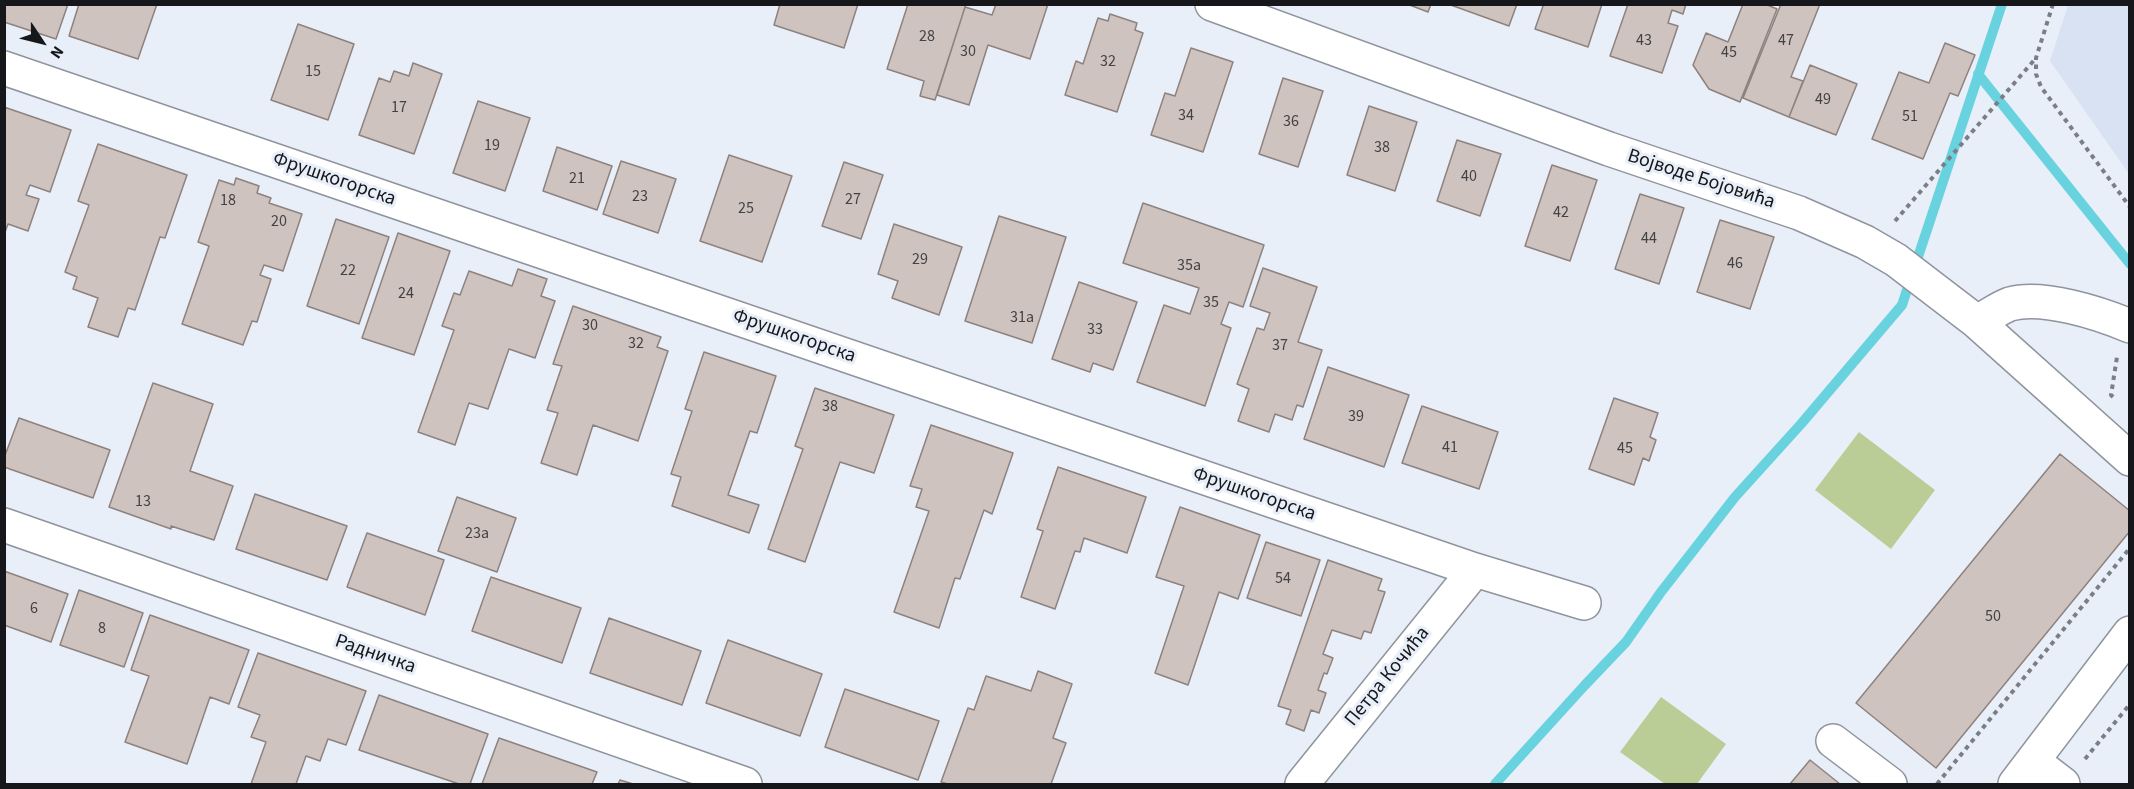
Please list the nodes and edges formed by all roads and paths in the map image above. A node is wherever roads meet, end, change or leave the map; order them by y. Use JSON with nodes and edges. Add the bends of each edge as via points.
{"nodes":[{"id":1,"x":1212,"y":4,"type":"edge"},
{"id":2,"x":2053,"y":4,"type":"edge"},
{"id":3,"x":2036,"y":58,"type":"junction"},
{"id":4,"x":4,"y":68,"type":"edge"},
{"id":5,"x":2130,"y":207,"type":"edge"},
{"id":6,"x":1884,"y":253,"type":"junction"},
{"id":7,"x":1977,"y":322,"type":"junction"},
{"id":8,"x":2126,"y":324,"type":"edge"},
{"id":9,"x":2117,"y":400,"type":"dead end"},
{"id":10,"x":2130,"y":459,"type":"edge"},
{"id":11,"x":4,"y":525,"type":"edge"},
{"id":12,"x":2130,"y":549,"type":"edge"},
{"id":13,"x":1474,"y":570,"type":"junction"},
{"id":14,"x":1584,"y":603,"type":"dead end"},
{"id":15,"x":2130,"y":633,"type":"edge"},
{"id":16,"x":2130,"y":704,"type":"edge"},
{"id":17,"x":1833,"y":741,"type":"dead end"},
{"id":18,"x":2024,"y":773,"type":"edge"},
{"id":19,"x":2071,"y":776,"type":"edge"},
{"id":20,"x":745,"y":784,"type":"edge"},
{"id":21,"x":1302,"y":784,"type":"edge"},
{"id":22,"x":1890,"y":784,"type":"edge"},
{"id":23,"x":1937,"y":784,"type":"edge"}],
"edges":[{"from":1,"to":6,"type":"street","name":"Војводе Бојовића","via":[[1609,149],[1799,213]]},
{"from":2,"to":3,"type":"path"},
{"from":3,"to":5,"type":"path","via":[[2041,87]]},
{"from":3,"to":6,"type":"path","via":[[1934,177]]},
{"from":4,"to":13,"type":"street","name":"Фрушкогорска"},
{"from":6,"to":7,"type":"street","name":"Војводе Бојовића"},
{"from":7,"to":8,"type":"street","via":[[2010,304],[2042,302],[2084,309]]},
{"from":7,"to":10,"type":"street","name":"Војводе Бојовића"},
{"from":8,"to":9,"type":"path","via":[[2111,395]]},
{"from":11,"to":20,"type":"street","name":"Радничка"},
{"from":12,"to":23,"type":"path"},
{"from":13,"to":14,"type":"street","name":"Фрушкогорска"},
{"from":13,"to":21,"type":"street","name":"Петра Кочића"},
{"from":15,"to":18,"type":"street"},
{"from":16,"to":19,"type":"path"},
{"from":17,"to":22,"type":"street"},
{"from":18,"to":19,"type":"street"}]}
